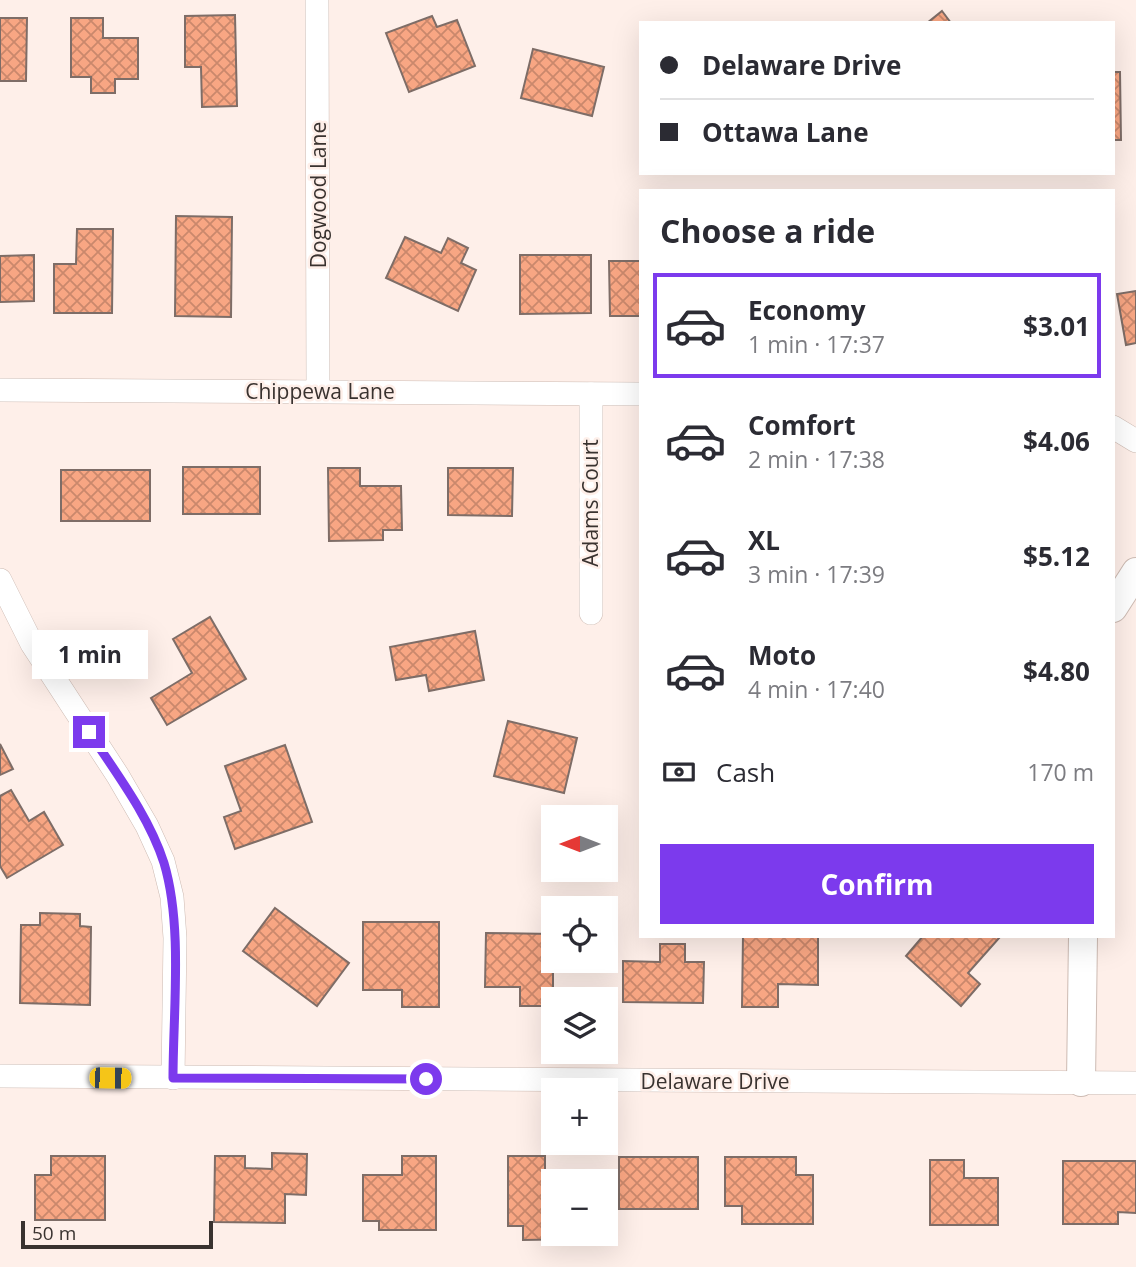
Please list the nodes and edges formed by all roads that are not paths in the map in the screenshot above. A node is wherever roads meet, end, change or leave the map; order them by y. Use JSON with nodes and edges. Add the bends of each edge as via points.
{"nodes":[{"id":1,"x":317,"y":0,"type":"edge"},
{"id":2,"x":0,"y":390,"type":"edge"},
{"id":3,"x":318,"y":391,"type":"junction"},
{"id":4,"x":591,"y":394,"type":"junction"},
{"id":5,"x":639,"y":394,"type":"edge"},
{"id":6,"x":1115,"y":428,"type":"edge"},
{"id":7,"x":1136,"y":441,"type":"edge"},
{"id":8,"x":1136,"y":572,"type":"edge"},
{"id":9,"x":0,"y":580,"type":"edge"},
{"id":10,"x":1115,"y":605,"type":"edge"},
{"id":11,"x":591,"y":613,"type":"dead end"},
{"id":12,"x":1083,"y":938,"type":"edge"},
{"id":13,"x":0,"y":1076,"type":"edge"},
{"id":14,"x":173,"y":1078,"type":"junction"},
{"id":15,"x":1081,"y":1082,"type":"junction"},
{"id":16,"x":1136,"y":1083,"type":"edge"}],
"edges":[{"from":1,"to":3,"type":"street","name":"Dogwood Lane"},
{"from":2,"to":3,"type":"street","name":"Chippewa Lane"},
{"from":3,"to":4,"type":"street","name":"Chippewa Lane"},
{"from":4,"to":5,"type":"street","name":"Chippewa Lane"},
{"from":4,"to":11,"type":"street","name":"Adams Court"},
{"from":6,"to":7,"type":"street"},
{"from":8,"to":10,"type":"street"},
{"from":9,"to":14,"type":"street","via":[[33,644],[118,776],[163,861],[175,938]]},
{"from":12,"to":15,"type":"street"},
{"from":13,"to":14,"type":"street","name":"Delaware Drive"},
{"from":14,"to":15,"type":"street","name":"Delaware Drive"},
{"from":15,"to":16,"type":"street","name":"Delaware Drive"}]}
